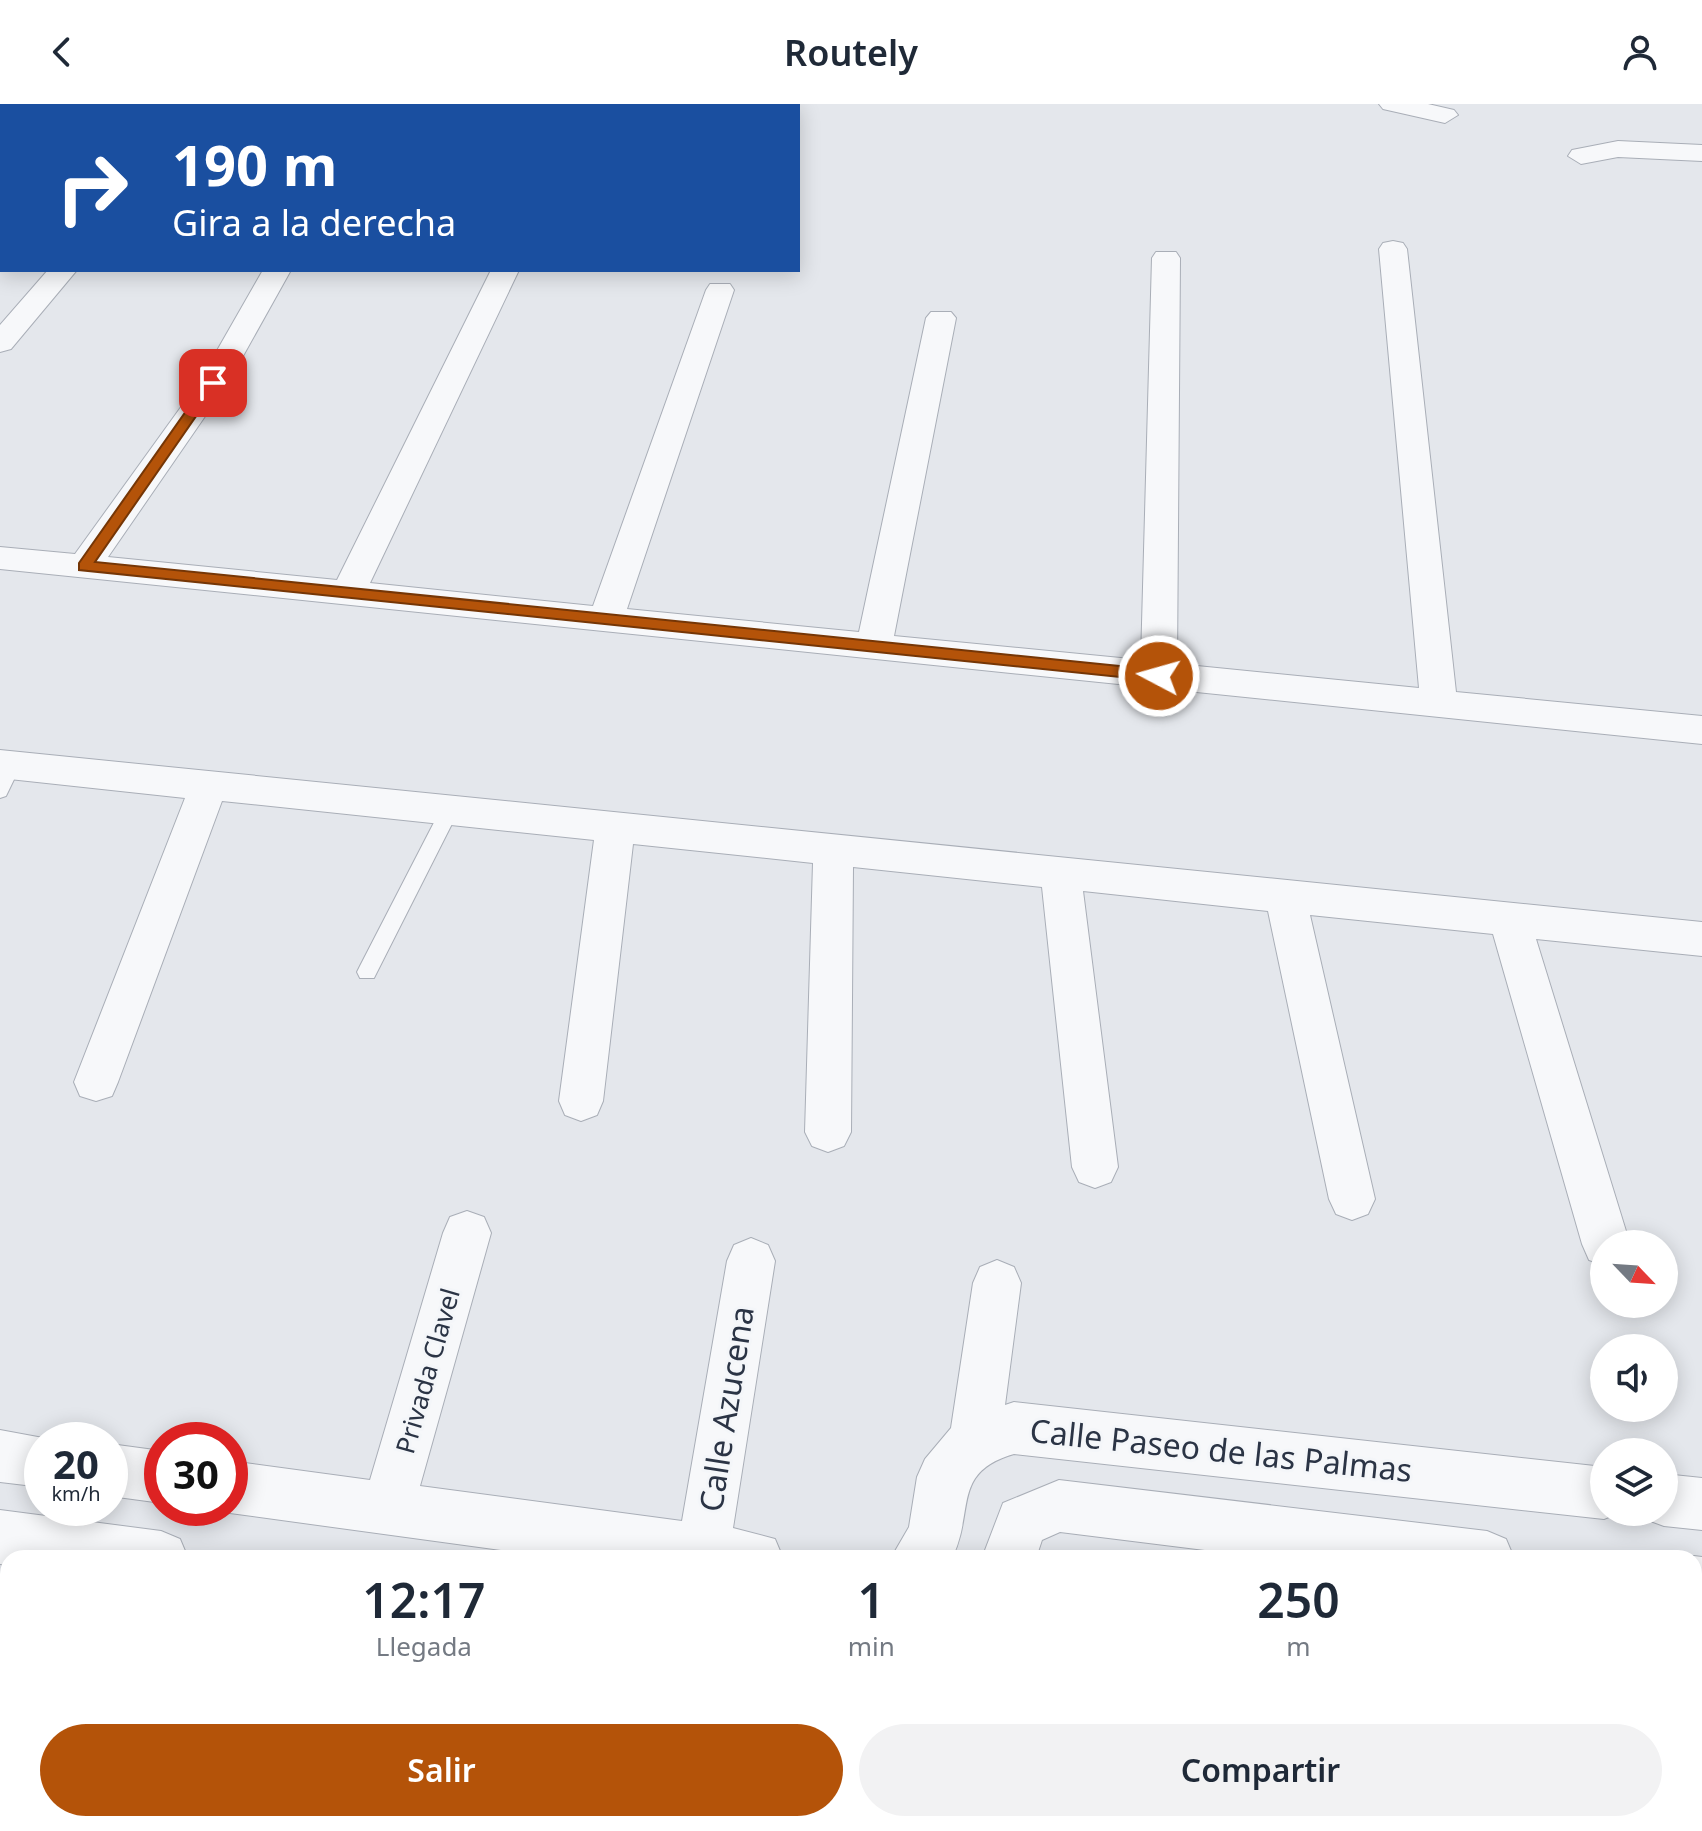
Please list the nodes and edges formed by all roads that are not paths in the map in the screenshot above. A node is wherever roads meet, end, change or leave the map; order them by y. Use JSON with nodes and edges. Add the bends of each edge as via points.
{"nodes":[{"id":1,"x":1392,"y":104,"type":"edge"},
{"id":2,"x":1445,"y":118,"type":"edge"},
{"id":3,"x":1702,"y":153,"type":"edge"},
{"id":4,"x":1581,"y":156,"type":"dead end"},
{"id":5,"x":1393,"y":249,"type":"dead end"},
{"id":6,"x":1166,"y":258,"type":"dead end"},
{"id":7,"x":61,"y":272,"type":"edge"},
{"id":8,"x":276,"y":272,"type":"edge"},
{"id":9,"x":504,"y":272,"type":"edge"},
{"id":10,"x":720,"y":290,"type":"dead end"},
{"id":11,"x":941,"y":318,"type":"dead end"},
{"id":12,"x":0,"y":343,"type":"edge"},
{"id":13,"x":0,"y":558,"type":"edge"},
{"id":14,"x":84,"y":566,"type":"junction"},
{"id":15,"x":348,"y":593,"type":"junction"},
{"id":16,"x":606,"y":620,"type":"junction"},
{"id":17,"x":874,"y":646,"type":"junction"},
{"id":18,"x":1159,"y":676,"type":"junction"},
{"id":19,"x":1439,"y":704,"type":"junction"},
{"id":20,"x":1702,"y":730,"type":"edge"},
{"id":21,"x":4,"y":773,"type":"edge"},
{"id":22,"x":209,"y":786,"type":"junction"},
{"id":23,"x":450,"y":810,"type":"junction"},
{"id":24,"x":615,"y":827,"type":"junction"},
{"id":25,"x":833,"y":850,"type":"junction"},
{"id":26,"x":1061,"y":873,"type":"junction"},
{"id":27,"x":1285,"y":896,"type":"junction"},
{"id":28,"x":1509,"y":919,"type":"junction"},
{"id":29,"x":1702,"y":939,"type":"edge"},
{"id":30,"x":367,"y":972,"type":"dead end"},
{"id":31,"x":96,"y":1082,"type":"dead end"},
{"id":32,"x":581,"y":1101,"type":"dead end"},
{"id":33,"x":828,"y":1132,"type":"dead end"},
{"id":34,"x":1095,"y":1167,"type":"dead end"},
{"id":35,"x":1352,"y":1199,"type":"dead end"},
{"id":36,"x":1602,"y":1230,"type":"edge"},
{"id":37,"x":467,"y":1233,"type":"dead end"},
{"id":38,"x":751,"y":1261,"type":"dead end"},
{"id":39,"x":997,"y":1283,"type":"dead end"},
{"id":40,"x":975,"y":1439,"type":"junction"},
{"id":41,"x":0,"y":1456,"type":"edge"},
{"id":42,"x":24,"y":1459,"type":"edge"},
{"id":43,"x":248,"y":1489,"type":"edge"},
{"id":44,"x":1590,"y":1491,"type":"edge"},
{"id":45,"x":1678,"y":1501,"type":"edge"},
{"id":46,"x":1702,"y":1504,"type":"edge"},
{"id":47,"x":388,"y":1508,"type":"junction"},
{"id":48,"x":0,"y":1537,"type":"edge"},
{"id":49,"x":100,"y":1550,"type":"edge"},
{"id":50,"x":676,"y":1550,"type":"edge"},
{"id":51,"x":704,"y":1550,"type":"edge"},
{"id":52,"x":924,"y":1550,"type":"edge"},
{"id":53,"x":1012,"y":1550,"type":"edge"},
{"id":54,"x":1421,"y":1550,"type":"edge"}],
"edges":[{"from":1,"to":2,"type":"street"},
{"from":3,"to":4,"type":"street","via":[[1618,149]]},
{"from":5,"to":19,"type":"street"},
{"from":6,"to":18,"type":"street"},
{"from":7,"to":12,"type":"street"},
{"from":8,"to":14,"type":"street","via":[[213,383]]},
{"from":9,"to":15,"type":"street"},
{"from":10,"to":16,"type":"street"},
{"from":11,"to":17,"type":"street"},
{"from":13,"to":14,"type":"street"},
{"from":14,"to":15,"type":"street"},
{"from":15,"to":16,"type":"street"},
{"from":16,"to":17,"type":"street"},
{"from":17,"to":18,"type":"street"},
{"from":18,"to":19,"type":"street"},
{"from":19,"to":20,"type":"street"},
{"from":21,"to":22,"type":"street"},
{"from":22,"to":23,"type":"street"},
{"from":22,"to":31,"type":"street"},
{"from":23,"to":24,"type":"street"},
{"from":23,"to":30,"type":"lane"},
{"from":24,"to":25,"type":"street"},
{"from":24,"to":32,"type":"street"},
{"from":25,"to":26,"type":"street"},
{"from":25,"to":33,"type":"street"},
{"from":26,"to":27,"type":"street"},
{"from":26,"to":34,"type":"street"},
{"from":27,"to":28,"type":"street"},
{"from":27,"to":35,"type":"street"},
{"from":28,"to":29,"type":"street"},
{"from":28,"to":36,"type":"street"},
{"from":37,"to":47,"type":"street","name":"Privada Clavel"},
{"from":38,"to":51,"type":"street","name":"Calle Azucena"},
{"from":39,"to":40,"type":"street"},
{"from":40,"to":44,"type":"street","name":"Calle Paseo de las Palmas","via":[[1014,1428]]},
{"from":40,"to":52,"type":"street","via":[[943,1477],[934,1538]]},
{"from":41,"to":42,"type":"street"},
{"from":43,"to":47,"type":"street"},
{"from":45,"to":46,"type":"street"},
{"from":47,"to":50,"type":"street"},
{"from":48,"to":49,"type":"street"},
{"from":53,"to":54,"type":"street","via":[[1022,1522],[1059,1506]]}]}
